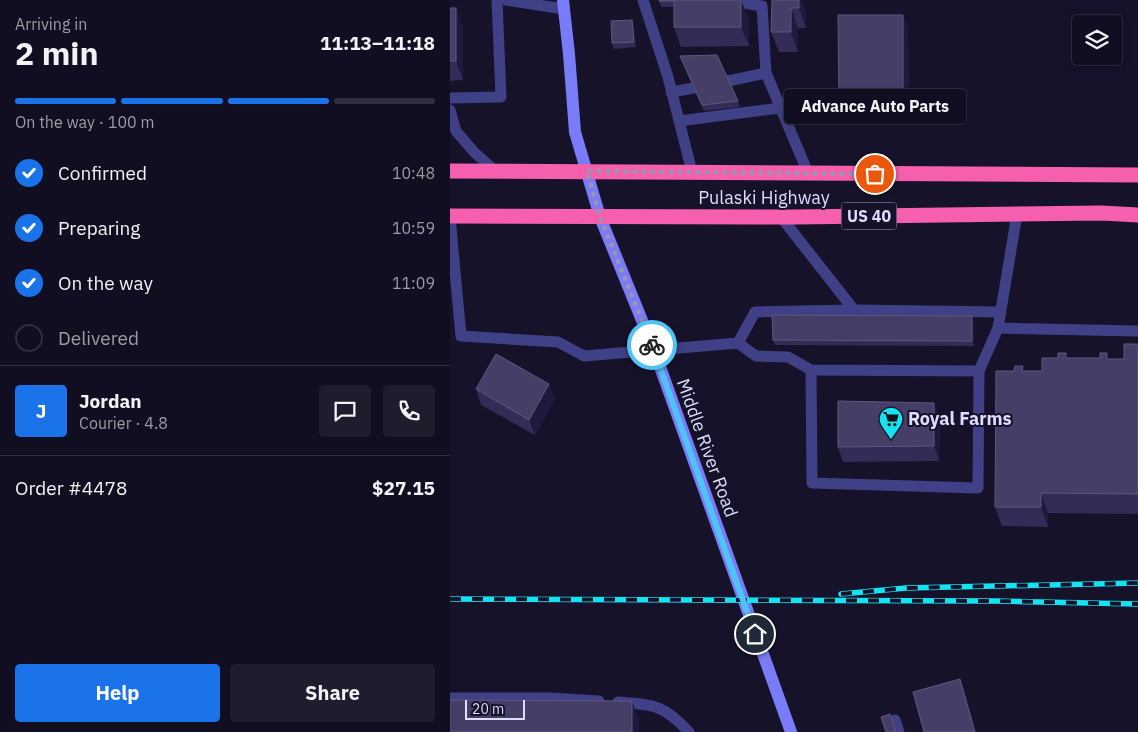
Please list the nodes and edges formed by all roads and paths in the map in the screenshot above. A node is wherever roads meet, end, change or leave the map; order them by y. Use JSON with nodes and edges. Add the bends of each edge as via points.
{"nodes":[{"id":1,"x":497,"y":0,"type":"edge"},
{"id":2,"x":506,"y":0,"type":"edge"},
{"id":3,"x":643,"y":0,"type":"edge"},
{"id":4,"x":725,"y":0,"type":"edge"},
{"id":5,"x":564,"y":4,"type":"edge"},
{"id":6,"x":766,"y":73,"type":"junction"},
{"id":7,"x":728,"y":81,"type":"edge"},
{"id":8,"x":694,"y":88,"type":"edge"},
{"id":9,"x":672,"y":92,"type":"junction"},
{"id":10,"x":450,"y":98,"type":"edge"},
{"id":11,"x":780,"y":108,"type":"junction"},
{"id":12,"x":450,"y":110,"type":"edge"},
{"id":13,"x":679,"y":121,"type":"junction"},
{"id":14,"x":450,"y":171,"type":"edge"},
{"id":15,"x":496,"y":171,"type":"junction"},
{"id":16,"x":587,"y":171,"type":"junction"},
{"id":17,"x":692,"y":172,"type":"junction"},
{"id":18,"x":808,"y":173,"type":"junction"},
{"id":19,"x":1138,"y":176,"type":"edge"},
{"id":20,"x":1017,"y":214,"type":"junction"},
{"id":21,"x":1138,"y":215,"type":"edge"},
{"id":22,"x":450,"y":217,"type":"edge"},
{"id":23,"x":600,"y":217,"type":"junction"},
{"id":24,"x":781,"y":217,"type":"junction"},
{"id":25,"x":854,"y":310,"type":"junction"},
{"id":26,"x":1000,"y":312,"type":"junction"},
{"id":27,"x":998,"y":328,"type":"junction"},
{"id":28,"x":1138,"y":331,"type":"edge"},
{"id":29,"x":738,"y":343,"type":"junction"},
{"id":30,"x":654,"y":350,"type":"junction"},
{"id":31,"x":811,"y":370,"type":"junction"},
{"id":32,"x":979,"y":372,"type":"junction"},
{"id":33,"x":450,"y":698,"type":"edge"},
{"id":34,"x":895,"y":720,"type":"dead end"},
{"id":35,"x":689,"y":732,"type":"edge"},
{"id":36,"x":791,"y":732,"type":"edge"},
{"id":37,"x":898,"y":732,"type":"edge"}],
"edges":[{"from":1,"to":10,"type":"lane","via":[[501,97]]},
{"from":2,"to":5,"type":"lane"},
{"from":3,"to":9,"type":"lane"},
{"from":4,"to":6,"type":"lane","via":[[762,6]]},
{"from":5,"to":16,"type":"street","name":"Middle River Road","via":[[575,132]]},
{"from":6,"to":7,"type":"lane"},
{"from":6,"to":11,"type":"lane"},
{"from":8,"to":9,"type":"lane"},
{"from":9,"to":13,"type":"lane"},
{"from":11,"to":13,"type":"lane"},
{"from":11,"to":18,"type":"lane"},
{"from":12,"to":15,"type":"lane","via":[[456,131]]},
{"from":13,"to":17,"type":"lane"},
{"from":14,"to":15,"type":"highway","name":"Pulaski Highway"},
{"from":15,"to":16,"type":"highway","name":"Pulaski Highway"},
{"from":16,"to":17,"type":"highway","name":"Pulaski Highway"},
{"from":16,"to":23,"type":"street","name":"Middle River Road"},
{"from":17,"to":18,"type":"highway","name":"Pulaski Highway"},
{"from":18,"to":19,"type":"highway","name":"Pulaski Highway"},
{"from":20,"to":21,"type":"highway","name":"Pulaski Highway","number":"US 40"},
{"from":20,"to":24,"type":"highway","name":"Pulaski Highway","number":"US 40"},
{"from":20,"to":26,"type":"lane"},
{"from":22,"to":23,"type":"highway","name":"Pulaski Highway","number":"US 40"},
{"from":22,"to":30,"type":"lane","via":[[462,336],[558,342],[584,356]]},
{"from":23,"to":24,"type":"highway","name":"Pulaski Highway","number":"US 40"},
{"from":23,"to":30,"type":"street","name":"Middle River Road"},
{"from":24,"to":25,"type":"lane"},
{"from":25,"to":26,"type":"lane"},
{"from":25,"to":29,"type":"lane","via":[[755,312]]},
{"from":26,"to":27,"type":"lane"},
{"from":27,"to":28,"type":"lane"},
{"from":27,"to":32,"type":"lane"},
{"from":29,"to":30,"type":"lane"},
{"from":29,"to":31,"type":"lane","via":[[756,356],[788,357]]},
{"from":30,"to":36,"type":"street","name":"Middle River Road"},
{"from":31,"to":32,"type":"lane"},
{"from":31,"to":32,"type":"lane","via":[[812,483],[978,488]]},
{"from":33,"to":35,"type":"lane","via":[[551,698],[648,704],[675,717]]},
{"from":34,"to":37,"type":"lane"}]}
